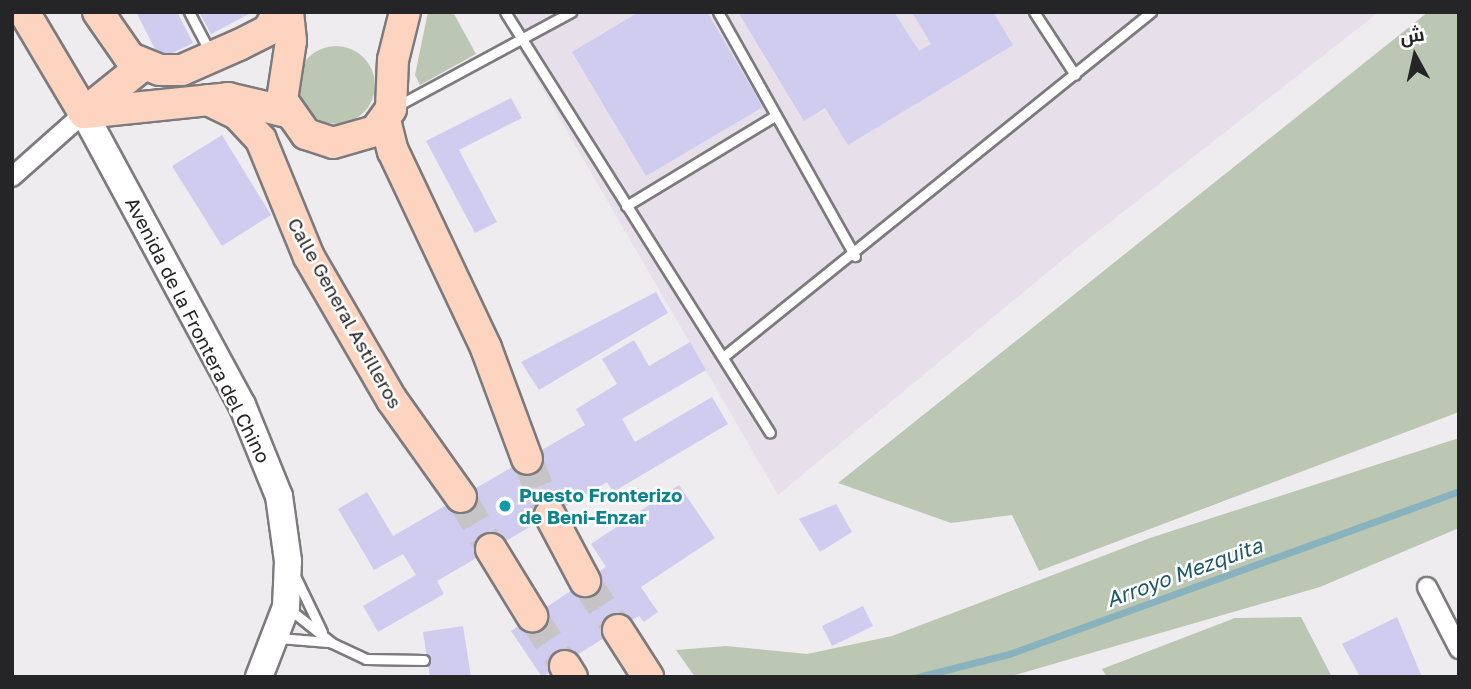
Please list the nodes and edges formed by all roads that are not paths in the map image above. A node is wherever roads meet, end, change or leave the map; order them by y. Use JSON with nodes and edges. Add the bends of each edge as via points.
{"nodes":[{"id":1,"x":24,"y":12,"type":"edge"},
{"id":2,"x":98,"y":12,"type":"edge"},
{"id":3,"x":189,"y":12,"type":"edge"},
{"id":4,"x":279,"y":12,"type":"edge"},
{"id":5,"x":288,"y":12,"type":"edge"},
{"id":6,"x":405,"y":12,"type":"edge"},
{"id":7,"x":505,"y":12,"type":"edge"},
{"id":8,"x":571,"y":12,"type":"edge"},
{"id":9,"x":718,"y":12,"type":"edge"},
{"id":10,"x":1034,"y":12,"type":"edge"},
{"id":11,"x":1152,"y":12,"type":"edge"},
{"id":12,"x":521,"y":40,"type":"junction"},
{"id":13,"x":212,"y":57,"type":"junction"},
{"id":14,"x":142,"y":67,"type":"junction"},
{"id":15,"x":1075,"y":75,"type":"junction"},
{"id":16,"x":208,"y":100,"type":"junction"},
{"id":17,"x":287,"y":112,"type":"junction"},
{"id":18,"x":85,"y":113,"type":"junction"},
{"id":19,"x":388,"y":115,"type":"junction"},
{"id":20,"x":776,"y":115,"type":"junction"},
{"id":21,"x":12,"y":177,"type":"edge"},
{"id":22,"x":626,"y":205,"type":"junction"},
{"id":23,"x":855,"y":256,"type":"junction"},
{"id":24,"x":723,"y":358,"type":"junction"},
{"id":25,"x":770,"y":432,"type":"dead end"},
{"id":26,"x":527,"y":459,"type":"tunnel mouth"},
{"id":27,"x":461,"y":497,"type":"tunnel mouth"},
{"id":28,"x":550,"y":515,"type":"tunnel mouth"},
{"id":29,"x":491,"y":549,"type":"tunnel mouth"},
{"id":30,"x":288,"y":561,"type":"junction"},
{"id":31,"x":585,"y":581,"type":"tunnel mouth"},
{"id":32,"x":1427,"y":587,"type":"dead end"},
{"id":33,"x":286,"y":607,"type":"junction"},
{"id":34,"x":532,"y":616,"type":"tunnel mouth"},
{"id":35,"x":618,"y":630,"type":"tunnel mouth"},
{"id":36,"x":277,"y":639,"type":"junction"},
{"id":37,"x":328,"y":639,"type":"junction"},
{"id":38,"x":1459,"y":649,"type":"edge"},
{"id":39,"x":424,"y":660,"type":"dead end"},
{"id":40,"x":642,"y":668,"type":"edge"},
{"id":41,"x":259,"y":677,"type":"edge"}],
"edges":[{"from":1,"to":18,"type":"main road"},
{"from":2,"to":14,"type":"main road","via":[[116,43]]},
{"from":3,"to":13,"type":"lane"},
{"from":4,"to":13,"type":"main road","via":[[268,30]]},
{"from":5,"to":17,"type":"main road","via":[[281,87]]},
{"from":6,"to":19,"type":"main road","via":[[393,60]]},
{"from":7,"to":12,"type":"lane"},
{"from":8,"to":12,"type":"lane"},
{"from":9,"to":20,"type":"lane"},
{"from":10,"to":15,"type":"lane"},
{"from":11,"to":15,"type":"lane"},
{"from":12,"to":19,"type":"lane"},
{"from":12,"to":22,"type":"lane"},
{"from":13,"to":14,"type":"main road","via":[[182,69]]},
{"from":14,"to":18,"type":"main road"},
{"from":15,"to":23,"type":"lane"},
{"from":16,"to":17,"type":"main road","via":[[248,99]]},
{"from":16,"to":18,"type":"main road"},
{"from":16,"to":27,"type":"main road","name":"Calle General Astilleros","via":[[237,114],[261,140],[309,257],[392,400]]},
{"from":17,"to":19,"type":"main road","via":[[306,134],[333,143],[362,138]]},
{"from":18,"to":21,"type":"street"},
{"from":18,"to":30,"type":"main road","name":"Avenida de la Frontera del Chino","via":[[268,462]]},
{"from":19,"to":26,"type":"main road","via":[[393,150],[486,348]]},
{"from":20,"to":22,"type":"lane"},
{"from":20,"to":23,"type":"lane"},
{"from":22,"to":24,"type":"lane"},
{"from":23,"to":24,"type":"lane"},
{"from":24,"to":25,"type":"lane"},
{"from":28,"to":31,"type":"main road"},
{"from":29,"to":34,"type":"main road"},
{"from":30,"to":33,"type":"main road","name":"Avenida de la Frontera del Chino"},
{"from":30,"to":37,"type":"lane"},
{"from":32,"to":38,"type":"street"},
{"from":33,"to":36,"type":"main road","name":"Avenida de la Frontera del Chino"},
{"from":33,"to":37,"type":"lane"},
{"from":35,"to":40,"type":"main road"},
{"from":36,"to":37,"type":"lane"},
{"from":36,"to":41,"type":"main road","name":"Avenida de la Frontera del Chino"},
{"from":37,"to":39,"type":"lane","via":[[366,659]]}]}
